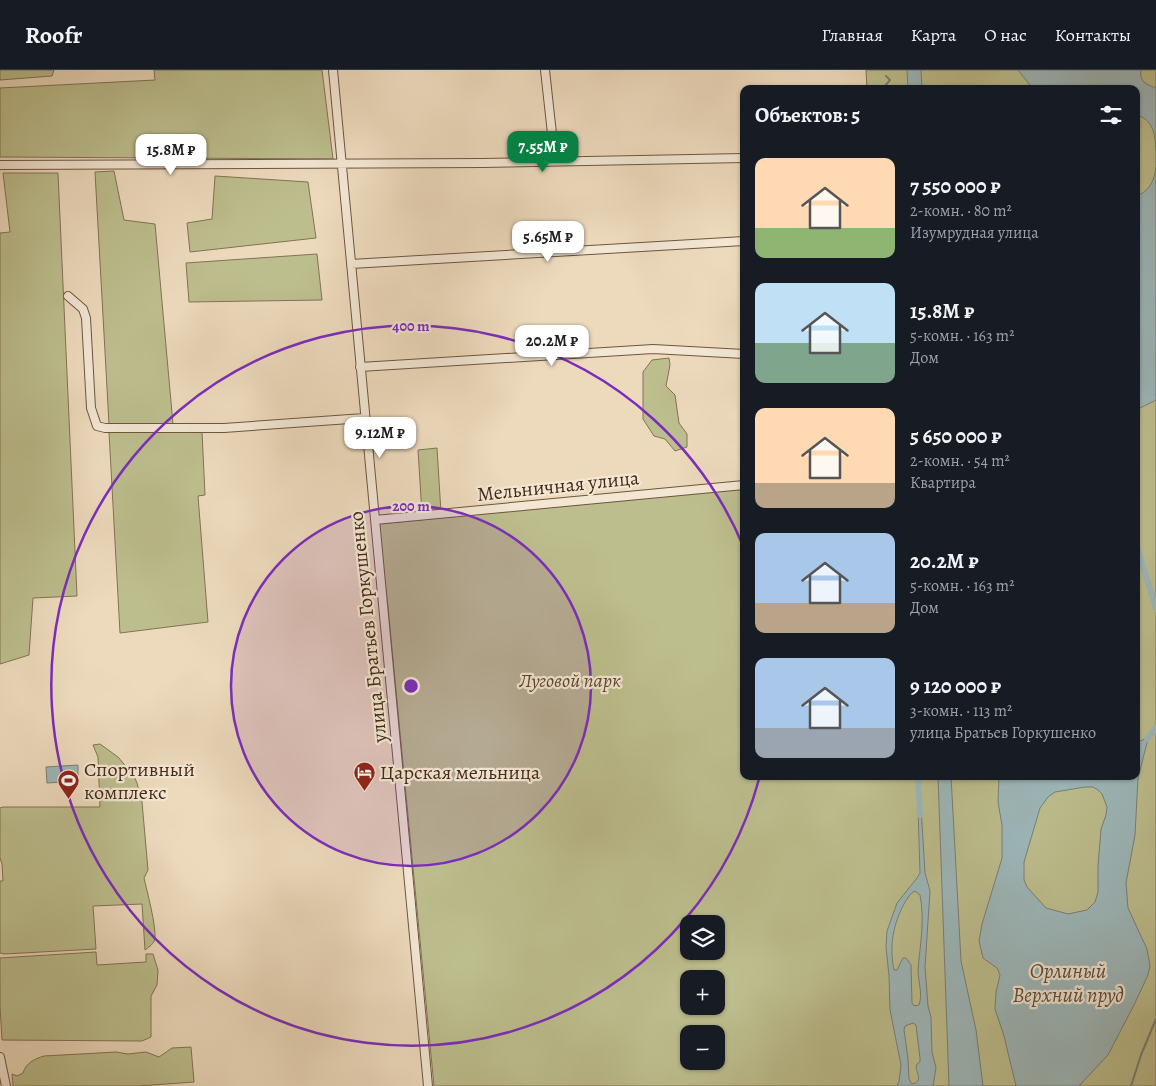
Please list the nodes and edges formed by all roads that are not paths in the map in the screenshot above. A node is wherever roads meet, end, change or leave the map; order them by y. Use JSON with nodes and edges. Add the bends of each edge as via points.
{"nodes":[{"id":1,"x":333,"y":70,"type":"edge"},
{"id":2,"x":545,"y":70,"type":"edge"},
{"id":3,"x":740,"y":158,"type":"edge"},
{"id":4,"x":342,"y":162,"type":"junction"},
{"id":5,"x":555,"y":162,"type":"junction"},
{"id":6,"x":0,"y":165,"type":"edge"},
{"id":7,"x":740,"y":241,"type":"edge"},
{"id":8,"x":351,"y":264,"type":"junction"},
{"id":9,"x":68,"y":296,"type":"dead end"},
{"id":10,"x":740,"y":354,"type":"edge"},
{"id":11,"x":360,"y":367,"type":"junction"},
{"id":12,"x":364,"y":418,"type":"junction"},
{"id":13,"x":740,"y":485,"type":"edge"},
{"id":14,"x":374,"y":520,"type":"junction"},
{"id":15,"x":0,"y":1058,"type":"edge"},
{"id":16,"x":6,"y":1086,"type":"edge"},
{"id":17,"x":428,"y":1086,"type":"edge"}],
"edges":[{"from":1,"to":4,"type":"street","name":"улица Братьев Горкушенко"},
{"from":2,"to":5,"type":"street"},
{"from":3,"to":5,"type":"street"},
{"from":4,"to":5,"type":"street"},
{"from":4,"to":6,"type":"street"},
{"from":4,"to":8,"type":"street","name":"улица Братьев Горкушенко"},
{"from":7,"to":8,"type":"street"},
{"from":8,"to":11,"type":"street","name":"улица Братьев Горкушенко"},
{"from":9,"to":12,"type":"street","via":[[83,309],[86,318],[91,408],[97,426],[224,428]]},
{"from":10,"to":11,"type":"street","via":[[653,349]]},
{"from":11,"to":12,"type":"street","name":"улица Братьев Горкушенко"},
{"from":12,"to":14,"type":"street","name":"улица Братьев Горкушенко"},
{"from":13,"to":14,"type":"street","name":"Мельничная улица"},
{"from":14,"to":17,"type":"street","name":"улица Братьев Горкушенко"},
{"from":15,"to":16,"type":"street"}]}
